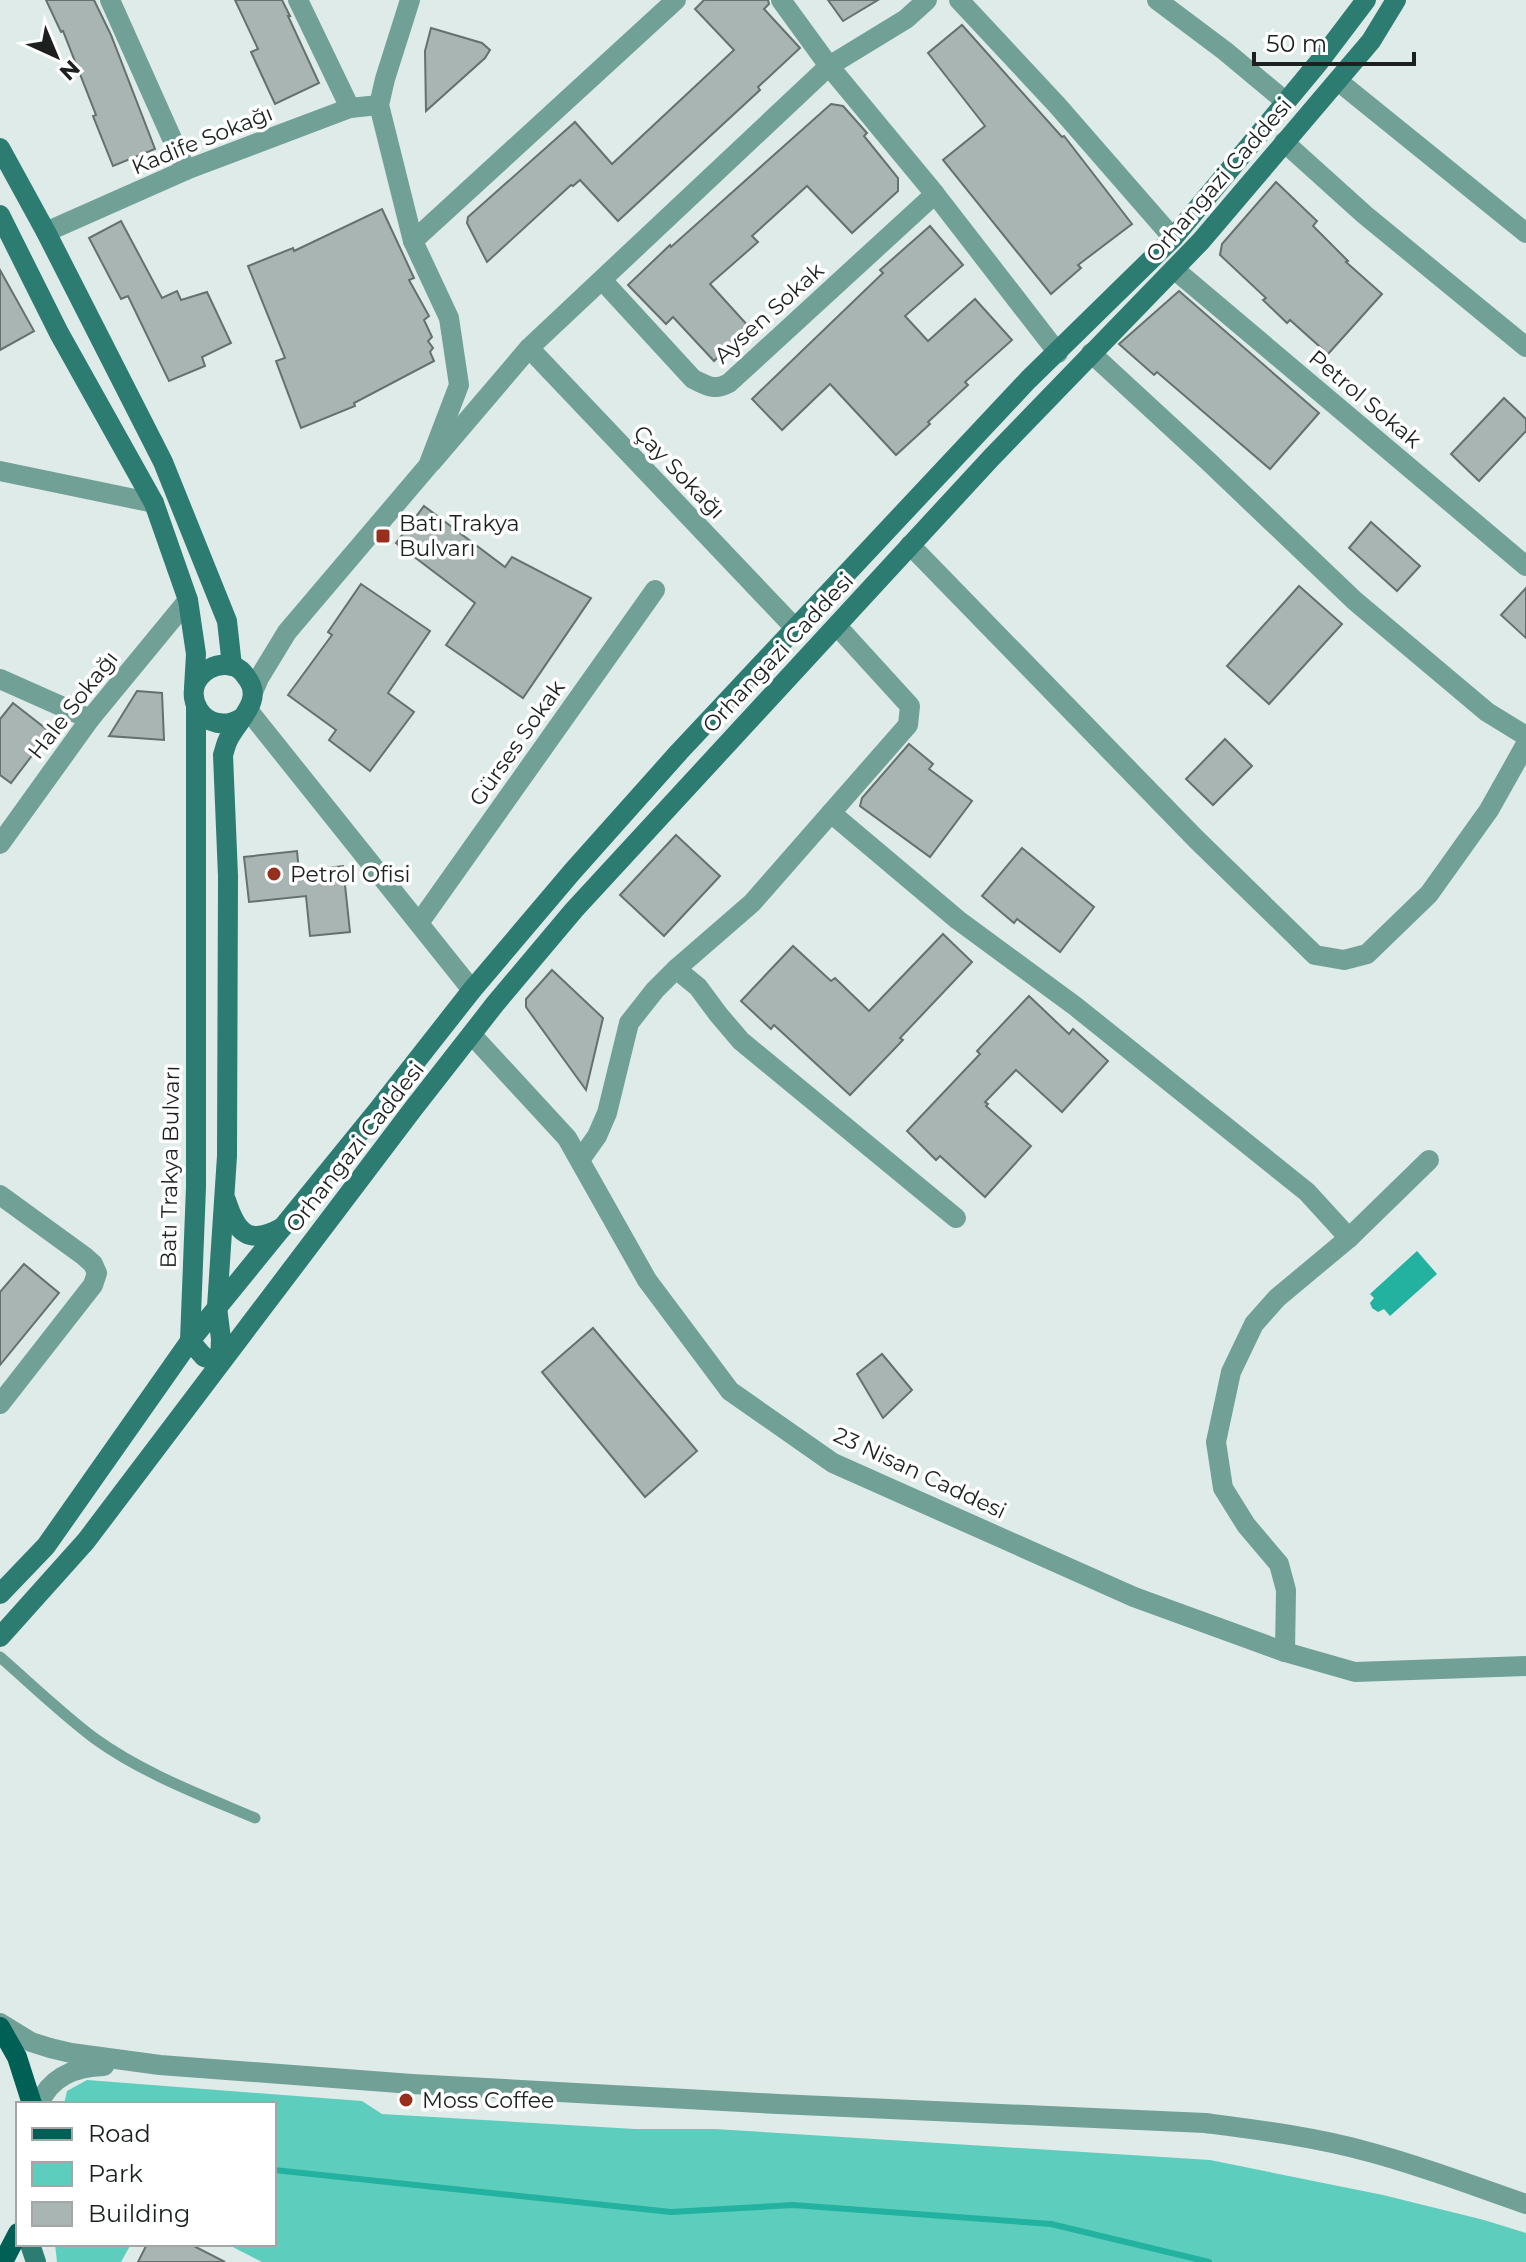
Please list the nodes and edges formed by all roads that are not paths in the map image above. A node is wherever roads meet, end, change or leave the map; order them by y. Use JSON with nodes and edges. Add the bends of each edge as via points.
{"nodes":[{"id":1,"x":110,"y":0,"type":"edge"},
{"id":2,"x":298,"y":0,"type":"edge"},
{"id":3,"x":410,"y":0,"type":"edge"},
{"id":4,"x":676,"y":0,"type":"edge"},
{"id":5,"x":781,"y":0,"type":"edge"},
{"id":6,"x":927,"y":0,"type":"edge"},
{"id":7,"x":959,"y":0,"type":"edge"},
{"id":8,"x":1157,"y":0,"type":"edge"},
{"id":9,"x":1366,"y":0,"type":"edge"},
{"id":10,"x":1396,"y":0,"type":"edge"},
{"id":11,"x":829,"y":66,"type":"junction"},
{"id":12,"x":1338,"y":81,"type":"junction"},
{"id":13,"x":1286,"y":102,"type":"junction"},
{"id":14,"x":379,"y":105,"type":"junction"},
{"id":15,"x":350,"y":108,"type":"junction"},
{"id":16,"x":1284,"y":142,"type":"junction"},
{"id":17,"x":0,"y":148,"type":"edge"},
{"id":18,"x":186,"y":170,"type":"junction"},
{"id":19,"x":935,"y":194,"type":"junction"},
{"id":20,"x":0,"y":215,"type":"edge"},
{"id":21,"x":46,"y":232,"type":"junction"},
{"id":22,"x":1526,"y":233,"type":"edge"},
{"id":23,"x":1173,"y":238,"type":"junction"},
{"id":24,"x":413,"y":241,"type":"junction"},
{"id":25,"x":1174,"y":269,"type":"junction"},
{"id":26,"x":602,"y":280,"type":"junction"},
{"id":27,"x":1526,"y":347,"type":"edge"},
{"id":28,"x":529,"y":348,"type":"junction"},
{"id":29,"x":1058,"y":353,"type":"junction"},
{"id":30,"x":1091,"y":353,"type":"junction"},
{"id":31,"x":428,"y":466,"type":"junction"},
{"id":32,"x":0,"y":471,"type":"edge"},
{"id":33,"x":154,"y":503,"type":"junction"},
{"id":34,"x":910,"y":545,"type":"junction"},
{"id":35,"x":1526,"y":566,"type":"edge"},
{"id":36,"x":655,"y":590,"type":"dead end"},
{"id":37,"x":188,"y":600,"type":"junction"},
{"id":38,"x":837,"y":626,"type":"junction"},
{"id":39,"x":795,"y":628,"type":"junction"},
{"id":40,"x":287,"y":632,"type":"junction"},
{"id":41,"x":236,"y":668,"type":"junction"},
{"id":42,"x":0,"y":679,"type":"edge"},
{"id":43,"x":195,"y":701,"type":"junction"},
{"id":44,"x":248,"y":706,"type":"junction"},
{"id":45,"x":90,"y":719,"type":"junction"},
{"id":46,"x":1526,"y":736,"type":"edge"},
{"id":47,"x":1526,"y":744,"type":"edge"},
{"id":48,"x":831,"y":813,"type":"junction"},
{"id":49,"x":0,"y":844,"type":"edge"},
{"id":50,"x":419,"y":923,"type":"junction"},
{"id":51,"x":676,"y":969,"type":"junction"},
{"id":52,"x":472,"y":990,"type":"junction"},
{"id":53,"x":472,"y":1035,"type":"junction"},
{"id":54,"x":580,"y":1160,"type":"junction"},
{"id":55,"x":1429,"y":1160,"type":"dead end"},
{"id":56,"x":0,"y":1195,"type":"edge"},
{"id":57,"x":225,"y":1195,"type":"junction"},
{"id":58,"x":956,"y":1218,"type":"dead end"},
{"id":59,"x":283,"y":1227,"type":"junction"},
{"id":60,"x":1349,"y":1238,"type":"junction"},
{"id":61,"x":217,"y":1307,"type":"junction"},
{"id":62,"x":190,"y":1341,"type":"junction"},
{"id":63,"x":220,"y":1362,"type":"junction"},
{"id":64,"x":0,"y":1404,"type":"edge"},
{"id":65,"x":0,"y":1594,"type":"edge"},
{"id":66,"x":0,"y":1637,"type":"edge"},
{"id":67,"x":1285,"y":1652,"type":"junction"},
{"id":68,"x":0,"y":1657,"type":"edge"},
{"id":69,"x":1526,"y":1666,"type":"edge"},
{"id":70,"x":255,"y":1818,"type":"dead end"},
{"id":71,"x":0,"y":2025,"type":"edge"},
{"id":72,"x":160,"y":2065,"type":"junction"},
{"id":73,"x":31,"y":2102,"type":"edge"},
{"id":74,"x":40,"y":2102,"type":"edge"},
{"id":75,"x":1526,"y":2204,"type":"edge"},
{"id":76,"x":16,"y":2237,"type":"edge"},
{"id":77,"x":3,"y":2262,"type":"edge"}],
"edges":[{"from":1,"to":18,"type":"street"},
{"from":2,"to":15,"type":"street"},
{"from":3,"to":14,"type":"street"},
{"from":4,"to":24,"type":"street"},
{"from":5,"to":11,"type":"street"},
{"from":6,"to":11,"type":"street","via":[[906,19]]},
{"from":7,"to":23,"type":"street"},
{"from":8,"to":13,"type":"street"},
{"from":9,"to":13,"type":"main road","name":"Orhangazi Caddesi"},
{"from":10,"to":12,"type":"main road","name":"Orhangazi Caddesi"},
{"from":11,"to":19,"type":"street"},
{"from":11,"to":26,"type":"street"},
{"from":12,"to":16,"type":"main road","name":"Orhangazi Caddesi"},
{"from":12,"to":22,"type":"street"},
{"from":13,"to":23,"type":"main road","name":"Orhangazi Caddesi"},
{"from":14,"to":15,"type":"street","name":"Kadife Sokağı"},
{"from":14,"to":24,"type":"street"},
{"from":15,"to":18,"type":"street","name":"Kadife Sokağı"},
{"from":16,"to":25,"type":"main road","name":"Orhangazi Caddesi"},
{"from":16,"to":27,"type":"street"},
{"from":17,"to":21,"type":"main road"},
{"from":18,"to":21,"type":"street","name":"Kadife Sokağı"},
{"from":19,"to":26,"type":"street","name":"Aysen Sokak","via":[[720,388],[693,379]]},
{"from":19,"to":29,"type":"street"},
{"from":20,"to":33,"type":"main road","name":"Batı Trakya Bulvarı"},
{"from":21,"to":41,"type":"main road","via":[[163,462],[227,621]]},
{"from":23,"to":29,"type":"main road","name":"Orhangazi Caddesi"},
{"from":24,"to":31,"type":"street","via":[[449,318],[459,385]]},
{"from":25,"to":30,"type":"main road","name":"Orhangazi Caddesi"},
{"from":25,"to":35,"type":"street","name":"Petrol Sokak"},
{"from":26,"to":28,"type":"street"},
{"from":28,"to":31,"type":"street"},
{"from":28,"to":39,"type":"street","name":"Çay Sokağı"},
{"from":29,"to":39,"type":"main road","name":"Orhangazi Caddesi"},
{"from":30,"to":34,"type":"main road","name":"Orhangazi Caddesi"},
{"from":30,"to":46,"type":"street","via":[[1355,601],[1487,712]]},
{"from":31,"to":40,"type":"street"},
{"from":32,"to":33,"type":"street"},
{"from":33,"to":37,"type":"main road","name":"Batı Trakya Bulvarı"},
{"from":34,"to":38,"type":"main road","name":"Orhangazi Caddesi"},
{"from":34,"to":47,"type":"street","via":[[1315,955],[1344,960],[1367,954],[1429,894],[1489,810]]},
{"from":36,"to":50,"type":"street","name":"Gürses Sokak"},
{"from":37,"to":43,"type":"main road","name":"Batı Trakya Bulvarı","via":[[196,654]]},
{"from":37,"to":45,"type":"street","name":"Hale Sokağı"},
{"from":38,"to":48,"type":"street","via":[[910,706],[908,725]]},
{"from":38,"to":53,"type":"main road","name":"Orhangazi Caddesi","via":[[574,910]]},
{"from":39,"to":52,"type":"main road","name":"Orhangazi Caddesi","via":[[620,817]]},
{"from":40,"to":41,"type":"street"},
{"from":40,"to":44,"type":"street"},
{"from":41,"to":43,"type":"main road","via":[[223,665],[205,671],[195,687]]},
{"from":41,"to":44,"type":"main road","via":[[251,684]]},
{"from":42,"to":45,"type":"street"},
{"from":43,"to":44,"type":"main road","via":[[201,714],[226,724]]},
{"from":43,"to":62,"type":"main road","name":"Batı Trakya Bulvarı","via":[[196,1187]]},
{"from":44,"to":50,"type":"street"},
{"from":44,"to":57,"type":"main road","via":[[223,755],[228,876]]},
{"from":45,"to":49,"type":"street","name":"Hale Sokağı"},
{"from":48,"to":51,"type":"street","via":[[752,903]]},
{"from":48,"to":60,"type":"street","via":[[958,920],[1075,1006],[1307,1192]]},
{"from":50,"to":52,"type":"street"},
{"from":51,"to":54,"type":"street","via":[[629,1023],[607,1113]]},
{"from":51,"to":58,"type":"street","via":[[698,987],[741,1041]]},
{"from":52,"to":59,"type":"main road","name":"Orhangazi Caddesi"},
{"from":53,"to":54,"type":"street","name":"23 Nisan Caddesi","via":[[567,1138]]},
{"from":53,"to":63,"type":"main road","name":"Orhangazi Caddesi"},
{"from":54,"to":67,"type":"street","name":"23 Nisan Caddesi","via":[[647,1280],[730,1391],[833,1463],[1134,1597]]},
{"from":55,"to":60,"type":"street"},
{"from":56,"to":64,"type":"street","via":[[84,1256],[97,1273]]},
{"from":57,"to":59,"type":"main road","via":[[238,1229],[249,1236]]},
{"from":57,"to":61,"type":"main road"},
{"from":59,"to":61,"type":"main road","name":"Orhangazi Caddesi"},
{"from":60,"to":67,"type":"street","via":[[1254,1324],[1231,1372],[1216,1442],[1223,1488],[1279,1564],[1286,1590]]},
{"from":61,"to":62,"type":"main road"},
{"from":61,"to":63,"type":"main road"},
{"from":62,"to":63,"type":"main road","via":[[204,1357]]},
{"from":62,"to":65,"type":"main road","via":[[46,1546]]},
{"from":63,"to":66,"type":"main road","via":[[86,1541]]},
{"from":67,"to":69,"type":"street","name":"23 Nisan Caddesi","via":[[1355,1672]]},
{"from":68,"to":70,"type":"lane","via":[[95,1738],[131,1761]]},
{"from":71,"to":72,"type":"street","via":[[50,2048]]},
{"from":71,"to":73,"type":"main road"},
{"from":72,"to":74,"type":"street","via":[[78,2068],[51,2085]]},
{"from":72,"to":75,"type":"street","via":[[412,2084],[1205,2123],[1366,2151]]},
{"from":76,"to":77,"type":"main road"}]}
